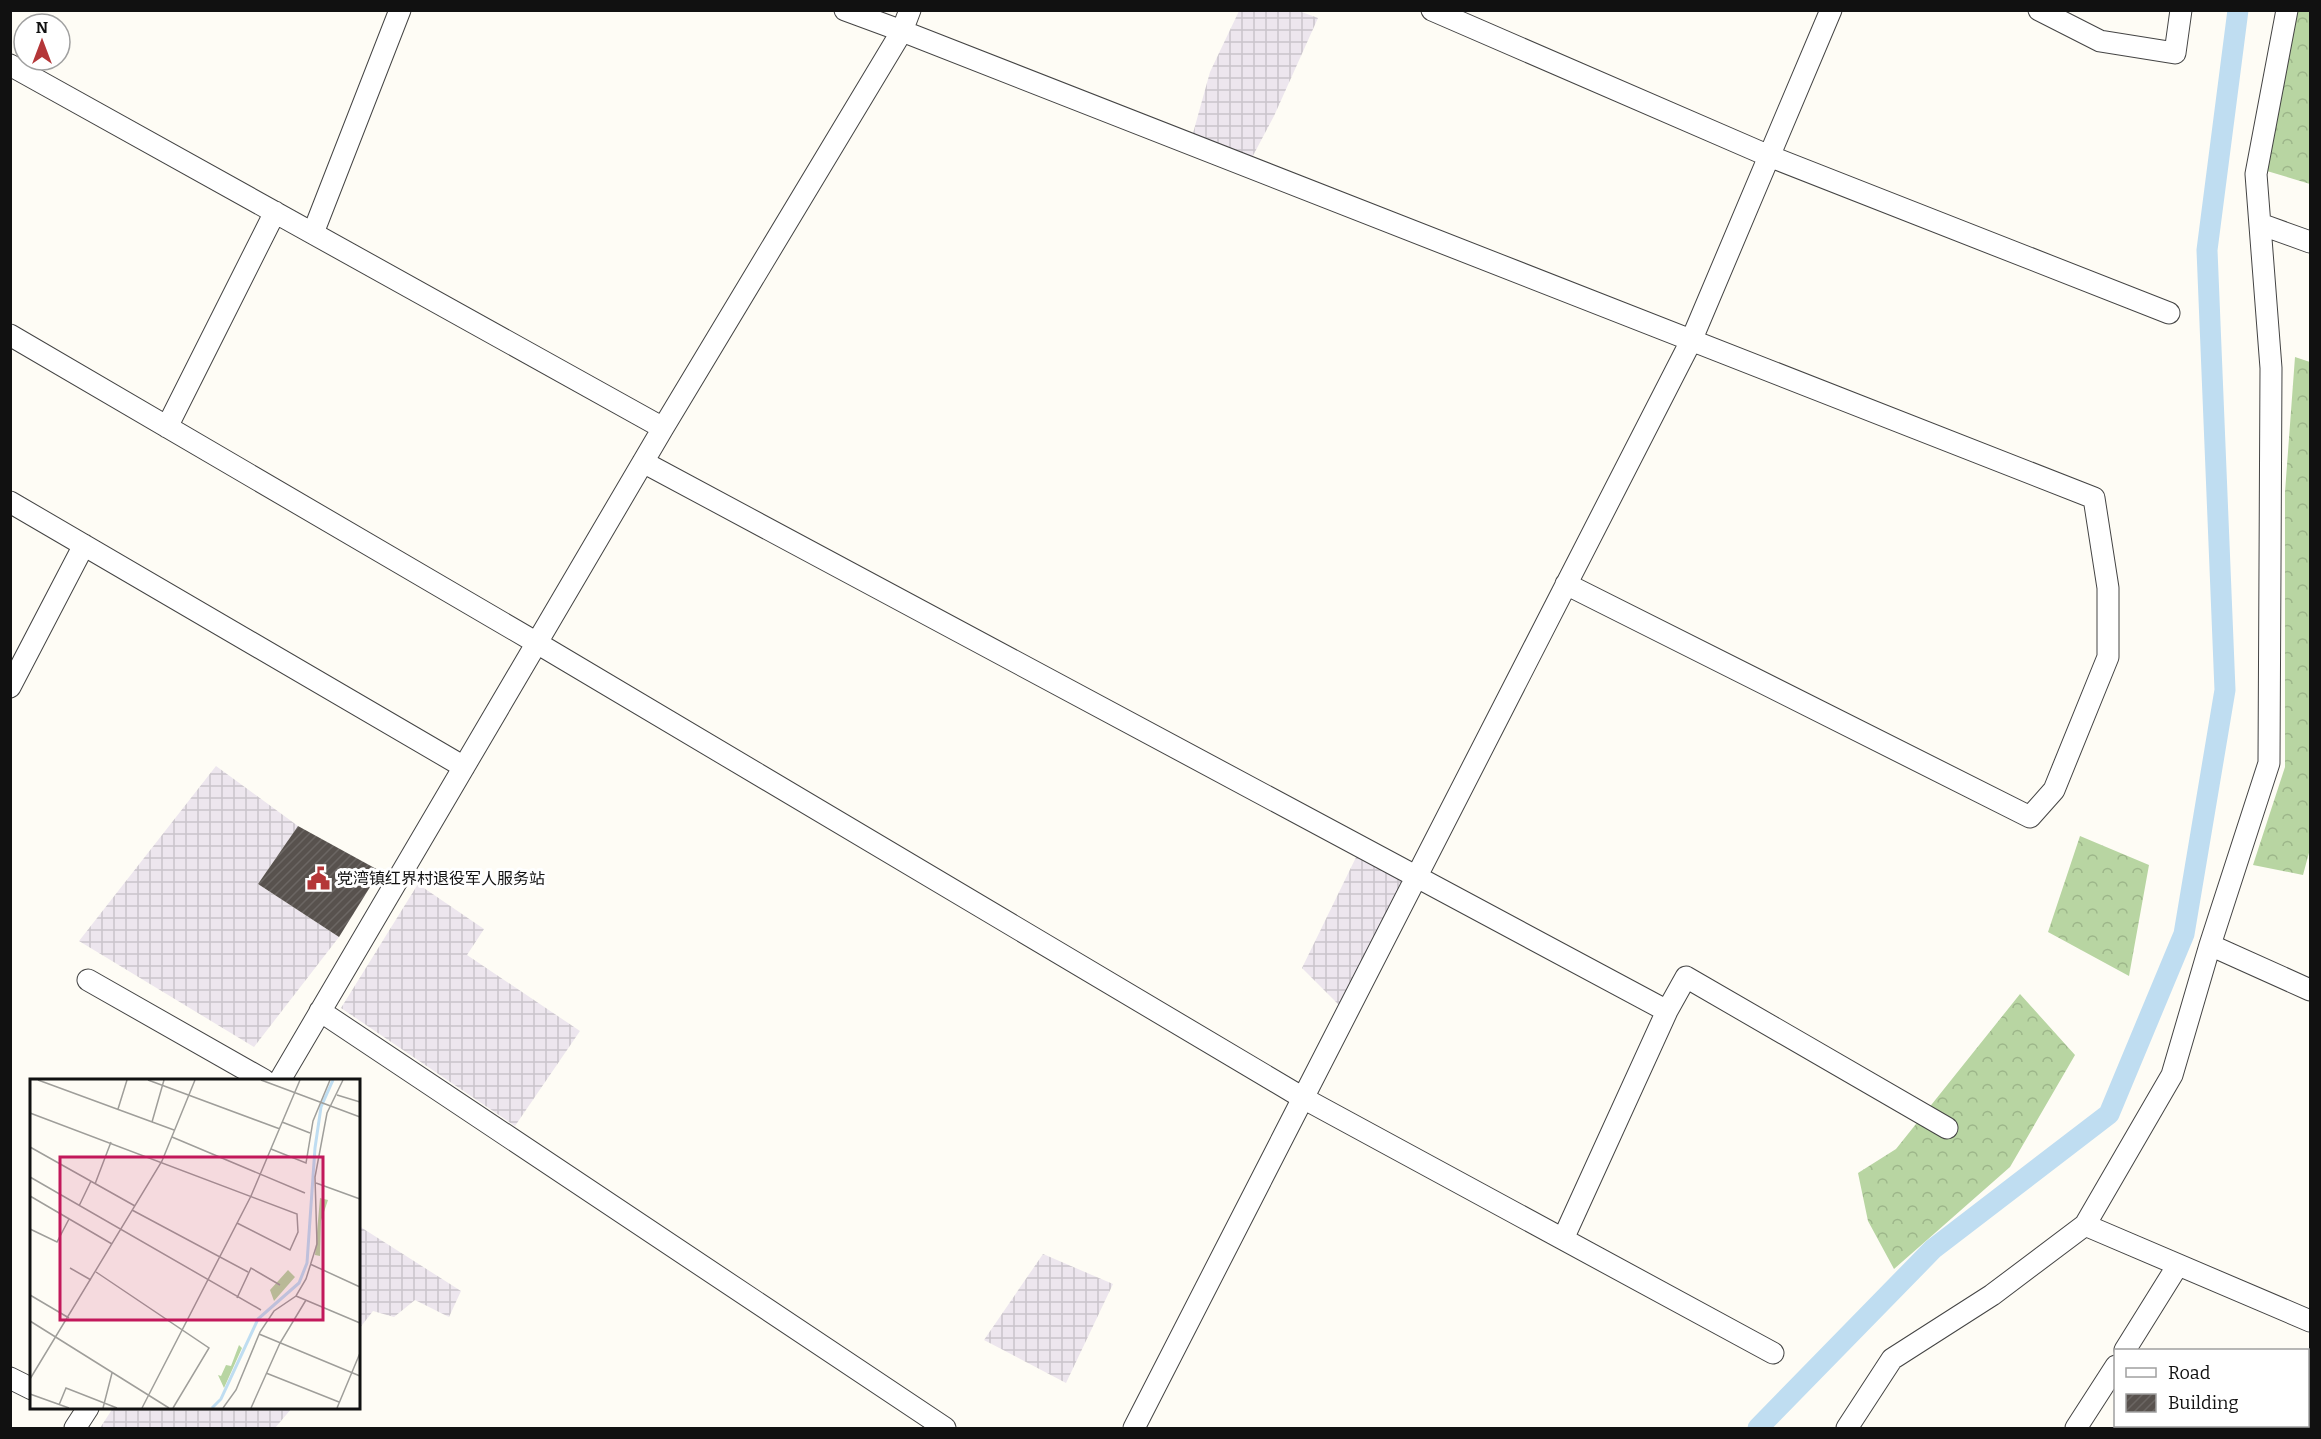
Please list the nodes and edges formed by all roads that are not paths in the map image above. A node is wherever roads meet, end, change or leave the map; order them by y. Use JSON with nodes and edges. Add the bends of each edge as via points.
{"nodes":[{"id":1,"x":400,"y":10,"type":"edge"},
{"id":2,"x":845,"y":10,"type":"edge"},
{"id":3,"x":910,"y":10,"type":"edge"},
{"id":4,"x":1432,"y":10,"type":"edge"},
{"id":5,"x":1831,"y":10,"type":"edge"},
{"id":6,"x":2039,"y":10,"type":"edge"},
{"id":7,"x":2181,"y":10,"type":"edge"},
{"id":8,"x":2287,"y":10,"type":"edge"},
{"id":9,"x":902,"y":31,"type":"junction"},
{"id":10,"x":10,"y":65,"type":"edge"},
{"id":11,"x":1769,"y":156,"type":"junction"},
{"id":12,"x":275,"y":212,"type":"junction"},
{"id":13,"x":2260,"y":224,"type":"junction"},
{"id":14,"x":313,"y":233,"type":"junction"},
{"id":15,"x":2310,"y":242,"type":"edge"},
{"id":16,"x":2169,"y":313,"type":"dead end"},
{"id":17,"x":10,"y":335,"type":"edge"},
{"id":18,"x":1691,"y":341,"type":"junction"},
{"id":19,"x":167,"y":427,"type":"junction"},
{"id":20,"x":663,"y":428,"type":"junction"},
{"id":21,"x":643,"y":462,"type":"junction"},
{"id":22,"x":10,"y":502,"type":"edge"},
{"id":23,"x":84,"y":545,"type":"junction"},
{"id":24,"x":1566,"y":584,"type":"junction"},
{"id":25,"x":537,"y":643,"type":"junction"},
{"id":26,"x":10,"y":687,"type":"edge"},
{"id":27,"x":464,"y":767,"type":"junction"},
{"id":28,"x":1417,"y":875,"type":"junction"},
{"id":29,"x":2210,"y":945,"type":"junction"},
{"id":30,"x":88,"y":980,"type":"dead end"},
{"id":31,"x":2310,"y":990,"type":"edge"},
{"id":32,"x":320,"y":1011,"type":"junction"},
{"id":33,"x":1666,"y":1011,"type":"junction"},
{"id":34,"x":262,"y":1079,"type":"edge"},
{"id":35,"x":281,"y":1079,"type":"edge"},
{"id":36,"x":1303,"y":1098,"type":"junction"},
{"id":37,"x":1947,"y":1128,"type":"dead end"},
{"id":38,"x":2085,"y":1225,"type":"junction"},
{"id":39,"x":1563,"y":1239,"type":"junction"},
{"id":40,"x":2178,"y":1265,"type":"junction"},
{"id":41,"x":2310,"y":1322,"type":"edge"},
{"id":42,"x":2126,"y":1349,"type":"edge"},
{"id":43,"x":1773,"y":1353,"type":"dead end"},
{"id":44,"x":2114,"y":1368,"type":"edge"},
{"id":45,"x":10,"y":1378,"type":"edge"},
{"id":46,"x":30,"y":1388,"type":"edge"},
{"id":47,"x":945,"y":1428,"type":"edge"},
{"id":48,"x":1134,"y":1428,"type":"edge"},
{"id":49,"x":1847,"y":1428,"type":"edge"},
{"id":50,"x":2076,"y":1428,"type":"edge"}],
"edges":[{"from":1,"to":14,"type":"street"},
{"from":2,"to":9,"type":"street"},
{"from":3,"to":9,"type":"street"},
{"from":4,"to":11,"type":"street"},
{"from":5,"to":11,"type":"street"},
{"from":6,"to":7,"type":"street","via":[[2100,41],[2175,52]]},
{"from":8,"to":13,"type":"street","via":[[2256,174]]},
{"from":9,"to":18,"type":"street"},
{"from":9,"to":20,"type":"street"},
{"from":10,"to":12,"type":"street"},
{"from":11,"to":16,"type":"street"},
{"from":11,"to":18,"type":"street"},
{"from":12,"to":14,"type":"street"},
{"from":12,"to":19,"type":"street"},
{"from":13,"to":15,"type":"street"},
{"from":13,"to":29,"type":"street","via":[[2271,368],[2269,763]]},
{"from":14,"to":20,"type":"street"},
{"from":17,"to":19,"type":"street"},
{"from":18,"to":24,"type":"street"},
{"from":18,"to":24,"type":"street","via":[[2094,498],[2108,588],[2108,657],[2054,790],[2030,817]]},
{"from":19,"to":25,"type":"street"},
{"from":20,"to":21,"type":"street"},
{"from":21,"to":25,"type":"street"},
{"from":21,"to":28,"type":"street"},
{"from":22,"to":23,"type":"street"},
{"from":23,"to":26,"type":"street"},
{"from":23,"to":27,"type":"street"},
{"from":24,"to":28,"type":"street"},
{"from":25,"to":27,"type":"street"},
{"from":25,"to":36,"type":"street"},
{"from":27,"to":32,"type":"street"},
{"from":28,"to":33,"type":"street"},
{"from":28,"to":36,"type":"street"},
{"from":29,"to":31,"type":"street"},
{"from":29,"to":38,"type":"street","via":[[2172,1075]]},
{"from":30,"to":34,"type":"street"},
{"from":32,"to":35,"type":"street"},
{"from":32,"to":47,"type":"street"},
{"from":33,"to":37,"type":"street","via":[[1686,977]]},
{"from":33,"to":39,"type":"street"},
{"from":36,"to":39,"type":"street"},
{"from":36,"to":48,"type":"street"},
{"from":38,"to":40,"type":"street"},
{"from":38,"to":49,"type":"street","via":[[1992,1295],[1892,1359]]},
{"from":39,"to":43,"type":"street"},
{"from":40,"to":41,"type":"street"},
{"from":40,"to":42,"type":"street"},
{"from":44,"to":50,"type":"street"},
{"from":45,"to":46,"type":"street"}]}
